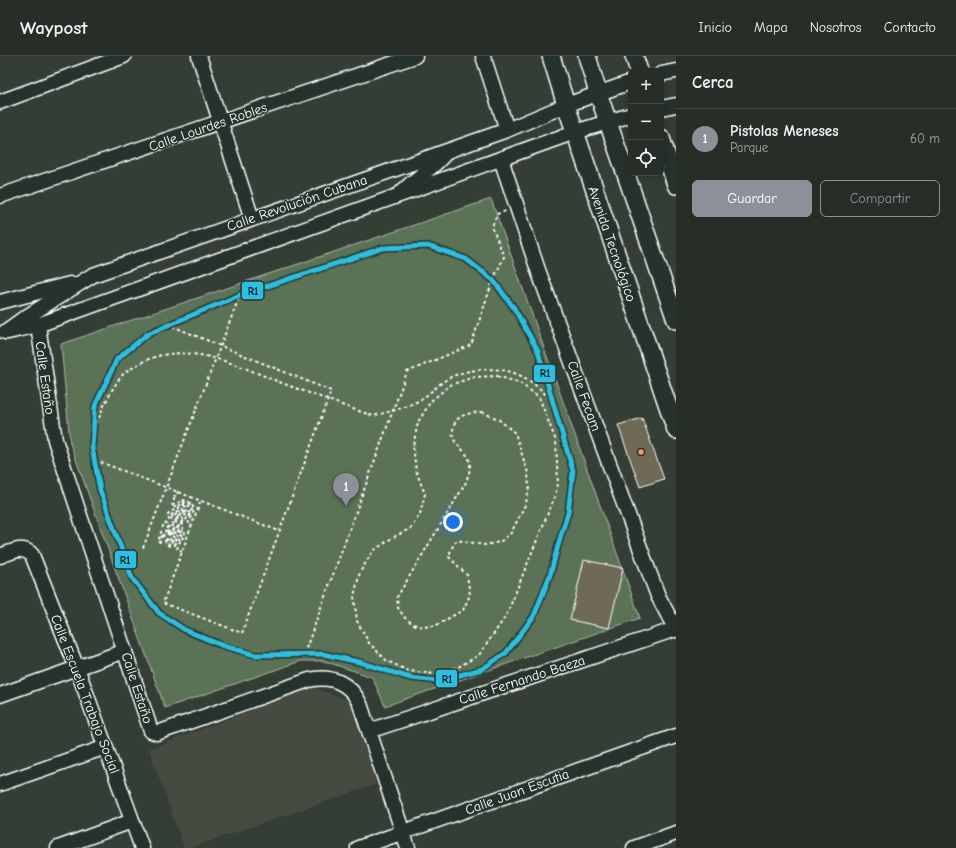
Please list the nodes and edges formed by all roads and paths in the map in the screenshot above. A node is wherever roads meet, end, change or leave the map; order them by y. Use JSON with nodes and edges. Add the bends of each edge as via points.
{"nodes":[{"id":1,"x":124,"y":56,"type":"edge"},
{"id":2,"x":199,"y":56,"type":"edge"},
{"id":3,"x":415,"y":56,"type":"edge"},
{"id":4,"x":483,"y":56,"type":"edge"},
{"id":5,"x":551,"y":56,"type":"edge"},
{"id":6,"x":587,"y":56,"type":"edge"},
{"id":7,"x":634,"y":56,"type":"edge"},
{"id":8,"x":638,"y":68,"type":"edge"},
{"id":9,"x":676,"y":71,"type":"edge"},
{"id":10,"x":664,"y":73,"type":"edge"},
{"id":11,"x":628,"y":83,"type":"edge"},
{"id":12,"x":598,"y":93,"type":"junction"},
{"id":13,"x":0,"y":102,"type":"edge"},
{"id":14,"x":566,"y":105,"type":"junction"},
{"id":15,"x":676,"y":105,"type":"edge"},
{"id":16,"x":664,"y":107,"type":"edge"},
{"id":17,"x":628,"y":116,"type":"edge"},
{"id":18,"x":608,"y":122,"type":"junction"},
{"id":19,"x":220,"y":123,"type":"junction"},
{"id":20,"x":507,"y":130,"type":"junction"},
{"id":21,"x":575,"y":132,"type":"junction"},
{"id":22,"x":662,"y":140,"type":"edge"},
{"id":23,"x":447,"y":150,"type":"junction"},
{"id":24,"x":501,"y":159,"type":"junction"},
{"id":25,"x":676,"y":185,"type":"edge"},
{"id":26,"x":0,"y":196,"type":"edge"},
{"id":27,"x":398,"y":196,"type":"junction"},
{"id":28,"x":517,"y":208,"type":"junction"},
{"id":29,"x":252,"y":219,"type":"junction"},
{"id":30,"x":82,"y":281,"type":"junction"},
{"id":31,"x":240,"y":295,"type":"dead end"},
{"id":32,"x":0,"y":302,"type":"edge"},
{"id":33,"x":676,"y":320,"type":"edge"},
{"id":34,"x":167,"y":324,"type":"dead end"},
{"id":35,"x":38,"y":325,"type":"junction"},
{"id":36,"x":3,"y":333,"type":"edge"},
{"id":37,"x":220,"y":346,"type":"junction"},
{"id":38,"x":216,"y":358,"type":"junction"},
{"id":39,"x":328,"y":400,"type":"junction"},
{"id":40,"x":552,"y":401,"type":"dead end"},
{"id":41,"x":392,"y":412,"type":"junction"},
{"id":42,"x":676,"y":430,"type":"edge"},
{"id":43,"x":93,"y":435,"type":"dead end"},
{"id":44,"x":95,"y":460,"type":"dead end"},
{"id":45,"x":166,"y":487,"type":"junction"},
{"id":46,"x":178,"y":491,"type":"junction"},
{"id":47,"x":555,"y":496,"type":"joint"},
{"id":48,"x":201,"y":500,"type":"junction"},
{"id":49,"x":279,"y":531,"type":"junction"},
{"id":50,"x":179,"y":532,"type":"junction"},
{"id":51,"x":169,"y":533,"type":"junction"},
{"id":52,"x":174,"y":539,"type":"junction"},
{"id":53,"x":142,"y":548,"type":"dead end"},
{"id":54,"x":182,"y":551,"type":"junction"},
{"id":55,"x":0,"y":556,"type":"edge"},
{"id":56,"x":402,"y":586,"type":"joint"},
{"id":57,"x":676,"y":629,"type":"edge"},
{"id":58,"x":125,"y":651,"type":"junction"},
{"id":59,"x":304,"y":654,"type":"dead end"},
{"id":60,"x":77,"y":668,"type":"junction"},
{"id":61,"x":0,"y":695,"type":"edge"},
{"id":62,"x":369,"y":731,"type":"junction"},
{"id":63,"x":676,"y":736,"type":"edge"},
{"id":64,"x":106,"y":747,"type":"junction"},
{"id":65,"x":0,"y":784,"type":"edge"},
{"id":66,"x":132,"y":821,"type":"junction"},
{"id":67,"x":402,"y":833,"type":"junction"},
{"id":68,"x":676,"y":833,"type":"edge"},
{"id":69,"x":58,"y":848,"type":"edge"},
{"id":70,"x":142,"y":848,"type":"edge"},
{"id":71,"x":358,"y":848,"type":"edge"},
{"id":72,"x":408,"y":848,"type":"edge"},
{"id":73,"x":634,"y":848,"type":"edge"}],
"edges":[{"from":1,"to":13,"type":"street"},
{"from":2,"to":19,"type":"street"},
{"from":3,"to":19,"type":"street","name":"Calle Lourdes Robles"},
{"from":4,"to":20,"type":"street"},
{"from":5,"to":14,"type":"main road","name":"Avenida Tecnológico"},
{"from":6,"to":12,"type":"main road"},
{"from":7,"to":8,"type":"main road"},
{"from":9,"to":10,"type":"street"},
{"from":11,"to":12,"type":"street","name":"Calle Revolución Cubana"},
{"from":12,"to":14,"type":"street","name":"Calle Revolución Cubana"},
{"from":12,"to":18,"type":"main road"},
{"from":14,"to":20,"type":"street","name":"Calle Revolución Cubana"},
{"from":14,"to":21,"type":"main road","name":"Avenida Tecnológico"},
{"from":15,"to":16,"type":"street"},
{"from":17,"to":18,"type":"street","name":"Calle Revolución Cubana"},
{"from":18,"to":21,"type":"street","name":"Calle Revolución Cubana"},
{"from":18,"to":33,"type":"main road"},
{"from":19,"to":26,"type":"street","name":"Calle Lourdes Robles"},
{"from":19,"to":29,"type":"street"},
{"from":20,"to":23,"type":"street","name":"Calle Revolución Cubana"},
{"from":21,"to":24,"type":"street","name":"Calle Revolución Cubana"},
{"from":21,"to":42,"type":"main road","name":"Avenida Tecnológico"},
{"from":22,"to":25,"type":"main road"},
{"from":23,"to":27,"type":"street"},
{"from":23,"to":29,"type":"street","name":"Calle Revolución Cubana"},
{"from":24,"to":27,"type":"street","name":"Calle Revolución Cubana"},
{"from":24,"to":28,"type":"street","name":"Calle Fecam"},
{"from":27,"to":35,"type":"street","name":"Calle Revolución Cubana"},
{"from":28,"to":41,"type":"path","via":[[497,214],[492,227],[504,257],[493,280],[471,345],[407,372]]},
{"from":28,"to":57,"type":"street","name":"Calle Fecam","via":[[658,596]]},
{"from":29,"to":30,"type":"street","name":"Calle Revolución Cubana"},
{"from":30,"to":32,"type":"street"},
{"from":30,"to":36,"type":"street","name":"Calle Revolución Cubana"},
{"from":31,"to":37,"type":"path"},
{"from":34,"to":37,"type":"path"},
{"from":35,"to":36,"type":"street","name":"Calle Revolución Cubana"},
{"from":35,"to":58,"type":"street","name":"Calle Estaño","via":[[55,440]]},
{"from":37,"to":38,"type":"path"},
{"from":37,"to":39,"type":"path","via":[[331,391]]},
{"from":38,"to":39,"type":"path"},
{"from":38,"to":43,"type":"path","via":[[188,354],[165,355],[146,360],[125,372],[111,391]]},
{"from":38,"to":45,"type":"path"},
{"from":39,"to":41,"type":"path","via":[[373,416]]},
{"from":39,"to":49,"type":"path"},
{"from":40,"to":41,"type":"path","via":[[539,386],[521,375],[495,368],[451,377],[418,402]]},
{"from":41,"to":59,"type":"path"},
{"from":44,"to":45,"type":"path"},
{"from":45,"to":46,"type":"path"},
{"from":45,"to":53,"type":"path"},
{"from":46,"to":48,"type":"path"},
{"from":46,"to":51,"type":"path","via":[[171,506],[175,507],[180,501],[186,500],[192,504],[194,510],[189,523],[188,518],[185,522],[174,517],[176,514],[172,516],[183,525],[172,521],[170,516],[175,512],[180,513],[178,517],[189,517],[192,510],[190,504],[183,502],[177,508],[184,504],[188,506],[188,514],[185,506],[182,508],[185,509],[183,516],[182,512],[177,510],[168,514],[171,523],[183,528],[182,530],[164,523],[158,542],[163,533],[166,544],[175,545],[177,542],[166,542]]},
{"from":47,"to":47,"type":"path","via":[[506,616],[479,654],[458,667],[434,674],[409,672],[387,661],[369,644],[357,621],[354,596],[360,572],[373,551],[410,528],[420,514],[425,494],[416,471],[413,446],[418,422],[431,401],[450,385],[474,377],[497,376],[520,383],[539,397],[556,441],[558,484]]},
{"from":48,"to":49,"type":"path"},
{"from":48,"to":54,"type":"path"},
{"from":49,"to":54,"type":"path","via":[[242,633],[163,603]]},
{"from":50,"to":50,"type":"path","via":[[174,533],[184,536],[185,532]]},
{"from":50,"to":51,"type":"path","via":[[166,526],[173,531],[164,531]]},
{"from":51,"to":52,"type":"path","via":[[168,540],[171,542]]},
{"from":51,"to":52,"type":"path","via":[[183,538],[182,540],[171,536],[170,540]]},
{"from":52,"to":54,"type":"path","via":[[180,541],[177,549]]},
{"from":55,"to":60,"type":"street","name":"Calle Escuela Trabajo Social","via":[[19,549],[32,555]]},
{"from":56,"to":56,"type":"path","via":[[397,602],[404,618],[423,627],[435,626],[463,610],[470,595],[467,575],[451,562],[449,557],[457,540],[485,545],[500,542],[511,533],[526,503],[528,473],[515,433],[498,419],[482,412],[468,413],[457,420],[452,438],[466,455],[470,466],[465,484]]},
{"from":57,"to":62,"type":"street","name":"Calle Fernando Baeza"},
{"from":58,"to":60,"type":"street"},
{"from":58,"to":62,"type":"street","name":"Calle Estaño","via":[[149,728],[154,732],[309,680],[322,678],[332,678],[350,690],[360,704]]},
{"from":60,"to":61,"type":"street"},
{"from":60,"to":64,"type":"street","name":"Calle Escuela Trabajo Social"},
{"from":62,"to":67,"type":"street","name":"Calle Estaño"},
{"from":63,"to":67,"type":"street","name":"Calle Juan Escutia"},
{"from":64,"to":65,"type":"street"},
{"from":64,"to":66,"type":"street","name":"Calle Escuela Trabajo Social"},
{"from":66,"to":69,"type":"street"},
{"from":66,"to":70,"type":"street","name":"Calle Escuela Trabajo Social"},
{"from":67,"to":71,"type":"street","name":"Calle Juan Escutia"},
{"from":67,"to":72,"type":"street","name":"Calle Estaño"},
{"from":68,"to":73,"type":"street"}]}
